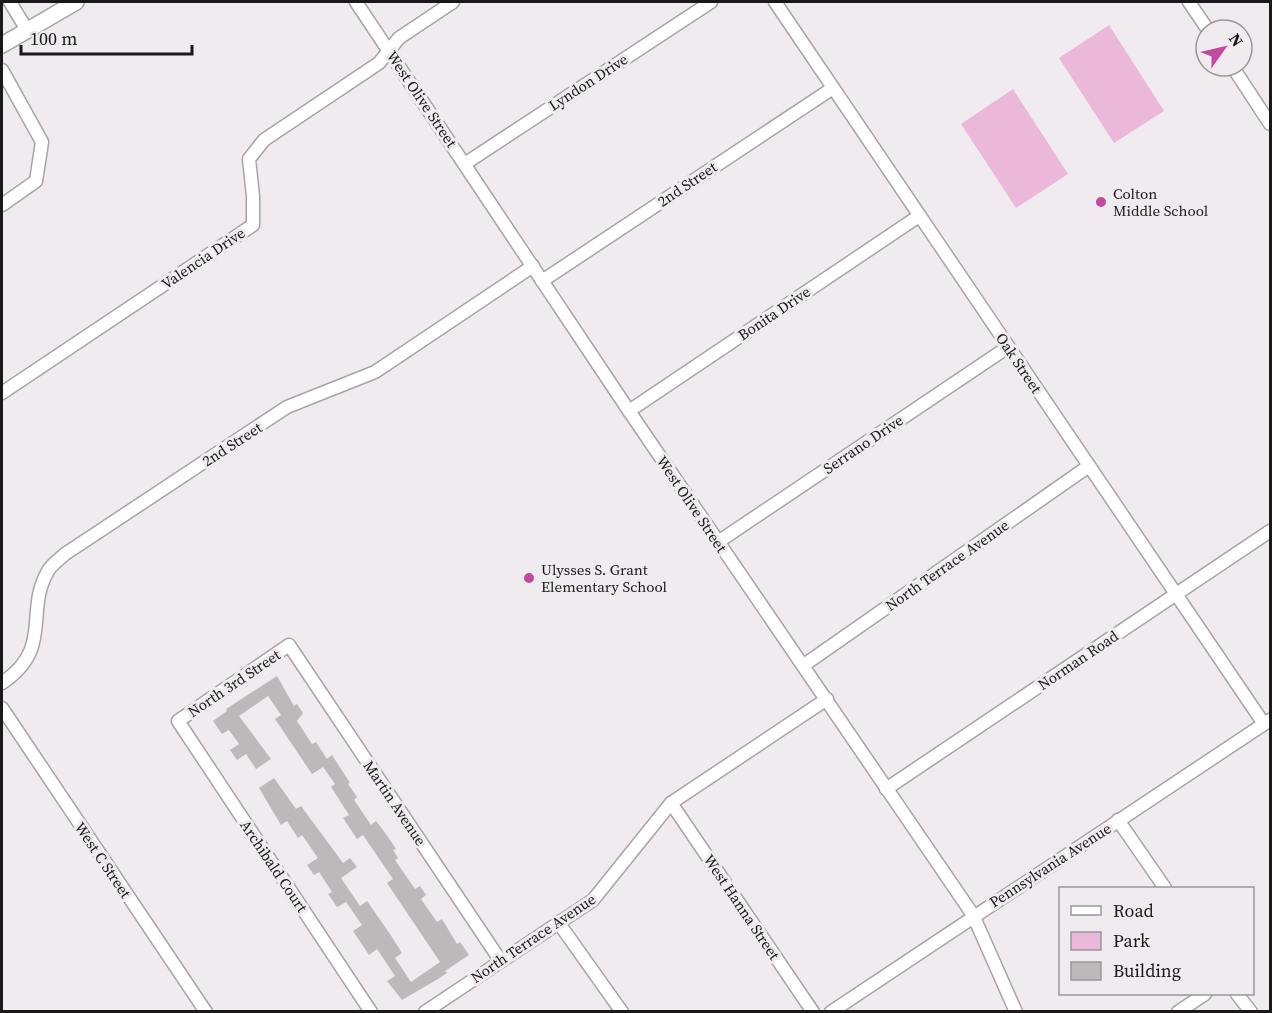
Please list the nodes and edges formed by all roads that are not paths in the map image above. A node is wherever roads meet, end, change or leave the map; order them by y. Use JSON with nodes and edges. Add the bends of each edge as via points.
{"nodes":[{"id":1,"x":10,"y":2,"type":"edge"},
{"id":2,"x":76,"y":2,"type":"edge"},
{"id":3,"x":356,"y":2,"type":"edge"},
{"id":4,"x":453,"y":2,"type":"edge"},
{"id":5,"x":711,"y":2,"type":"edge"},
{"id":6,"x":775,"y":2,"type":"edge"},
{"id":7,"x":1189,"y":2,"type":"edge"},
{"id":8,"x":1200,"y":18,"type":"edge"},
{"id":9,"x":27,"y":30,"type":"junction"},
{"id":10,"x":2,"y":45,"type":"edge"},
{"id":11,"x":388,"y":49,"type":"junction"},
{"id":12,"x":2,"y":70,"type":"edge"},
{"id":13,"x":1240,"y":78,"type":"edge"},
{"id":14,"x":833,"y":88,"type":"junction"},
{"id":15,"x":1270,"y":124,"type":"edge"},
{"id":16,"x":466,"y":163,"type":"junction"},
{"id":17,"x":2,"y":205,"type":"edge"},
{"id":18,"x":920,"y":216,"type":"junction"},
{"id":19,"x":533,"y":266,"type":"junction"},
{"id":20,"x":542,"y":281,"type":"junction"},
{"id":21,"x":1008,"y":346,"type":"junction"},
{"id":22,"x":2,"y":393,"type":"edge"},
{"id":23,"x":629,"y":411,"type":"junction"},
{"id":24,"x":1089,"y":466,"type":"junction"},
{"id":25,"x":1270,"y":531,"type":"edge"},
{"id":26,"x":718,"y":542,"type":"junction"},
{"id":27,"x":1177,"y":594,"type":"junction"},
{"id":28,"x":289,"y":645,"type":"joint"},
{"id":29,"x":804,"y":664,"type":"junction"},
{"id":30,"x":2,"y":683,"type":"edge"},
{"id":31,"x":827,"y":699,"type":"junction"},
{"id":32,"x":2,"y":708,"type":"edge"},
{"id":33,"x":178,"y":721,"type":"joint"},
{"id":34,"x":1268,"y":722,"type":"edge"},
{"id":35,"x":886,"y":789,"type":"junction"},
{"id":36,"x":671,"y":803,"type":"junction"},
{"id":37,"x":1118,"y":820,"type":"junction"},
{"id":38,"x":1164,"y":887,"type":"edge"},
{"id":39,"x":973,"y":915,"type":"junction"},
{"id":40,"x":558,"y":922,"type":"junction"},
{"id":41,"x":500,"y":960,"type":"junction"},
{"id":42,"x":1202,"y":995,"type":"edge"},
{"id":43,"x":1239,"y":995,"type":"edge"},
{"id":44,"x":206,"y":1011,"type":"edge"},
{"id":45,"x":371,"y":1011,"type":"edge"},
{"id":46,"x":425,"y":1011,"type":"edge"},
{"id":47,"x":622,"y":1011,"type":"edge"},
{"id":48,"x":813,"y":1011,"type":"edge"},
{"id":49,"x":831,"y":1011,"type":"edge"},
{"id":50,"x":1016,"y":1011,"type":"edge"},
{"id":51,"x":1178,"y":1011,"type":"edge"},
{"id":52,"x":1251,"y":1011,"type":"edge"}],
"edges":[{"from":1,"to":9,"type":"street"},
{"from":2,"to":9,"type":"main road"},
{"from":3,"to":11,"type":"street","name":"West Olive Street"},
{"from":4,"to":11,"type":"street","name":"Valencia Drive"},
{"from":5,"to":16,"type":"street","name":"Lyndon Drive"},
{"from":6,"to":14,"type":"street","name":"Oak Street"},
{"from":7,"to":8,"type":"street"},
{"from":9,"to":10,"type":"main road"},
{"from":11,"to":16,"type":"street","name":"West Olive Street"},
{"from":11,"to":22,"type":"street","name":"Valencia Drive","via":[[379,63],[264,140],[249,159],[253,225]]},
{"from":12,"to":17,"type":"street","via":[[42,142],[36,182]]},
{"from":13,"to":15,"type":"street"},
{"from":14,"to":18,"type":"street","name":"Oak Street"},
{"from":14,"to":20,"type":"street","name":"2nd Street"},
{"from":16,"to":19,"type":"street","name":"West Olive Street"},
{"from":18,"to":21,"type":"street","name":"Oak Street"},
{"from":18,"to":23,"type":"street","name":"Bonita Drive"},
{"from":19,"to":20,"type":"street","name":"West Olive Street"},
{"from":19,"to":30,"type":"street","name":"2nd Street","via":[[375,372],[287,407],[65,554],[48,570],[40,597],[34,648],[14,675]]},
{"from":20,"to":23,"type":"street","name":"West Olive Street"},
{"from":21,"to":24,"type":"street","name":"Oak Street"},
{"from":21,"to":26,"type":"street","name":"Serrano Drive"},
{"from":23,"to":26,"type":"street","name":"West Olive Street"},
{"from":24,"to":27,"type":"street","name":"Oak Street"},
{"from":24,"to":29,"type":"street","name":"North Terrace Avenue"},
{"from":25,"to":27,"type":"street","name":"Norman Road"},
{"from":26,"to":29,"type":"street","name":"West Olive Street"},
{"from":27,"to":34,"type":"street","name":"Oak Street"},
{"from":27,"to":35,"type":"street","name":"Norman Road"},
{"from":28,"to":33,"type":"street","name":"North 3rd Street"},
{"from":28,"to":41,"type":"street","name":"Martin Avenue"},
{"from":29,"to":31,"type":"street","name":"West Olive Street"},
{"from":31,"to":35,"type":"street","name":"West Olive Street"},
{"from":31,"to":36,"type":"street","name":"North Terrace Avenue"},
{"from":32,"to":44,"type":"street","name":"West C Street"},
{"from":33,"to":45,"type":"street","name":"Archibald Court"},
{"from":34,"to":37,"type":"street","name":"Pennsylvania Avenue"},
{"from":35,"to":39,"type":"street","name":"West Olive Street"},
{"from":36,"to":40,"type":"street","name":"North Terrace Avenue","via":[[593,900]]},
{"from":36,"to":48,"type":"street","name":"West Hanna Street"},
{"from":37,"to":38,"type":"street"},
{"from":37,"to":39,"type":"street","name":"Pennsylvania Avenue"},
{"from":39,"to":49,"type":"street","name":"Pennsylvania Avenue"},
{"from":39,"to":50,"type":"street","name":"West Olive Street"},
{"from":40,"to":41,"type":"street","name":"North Terrace Avenue"},
{"from":40,"to":47,"type":"street"},
{"from":41,"to":46,"type":"street","name":"North Terrace Avenue"},
{"from":42,"to":51,"type":"street"},
{"from":43,"to":52,"type":"street"}]}
